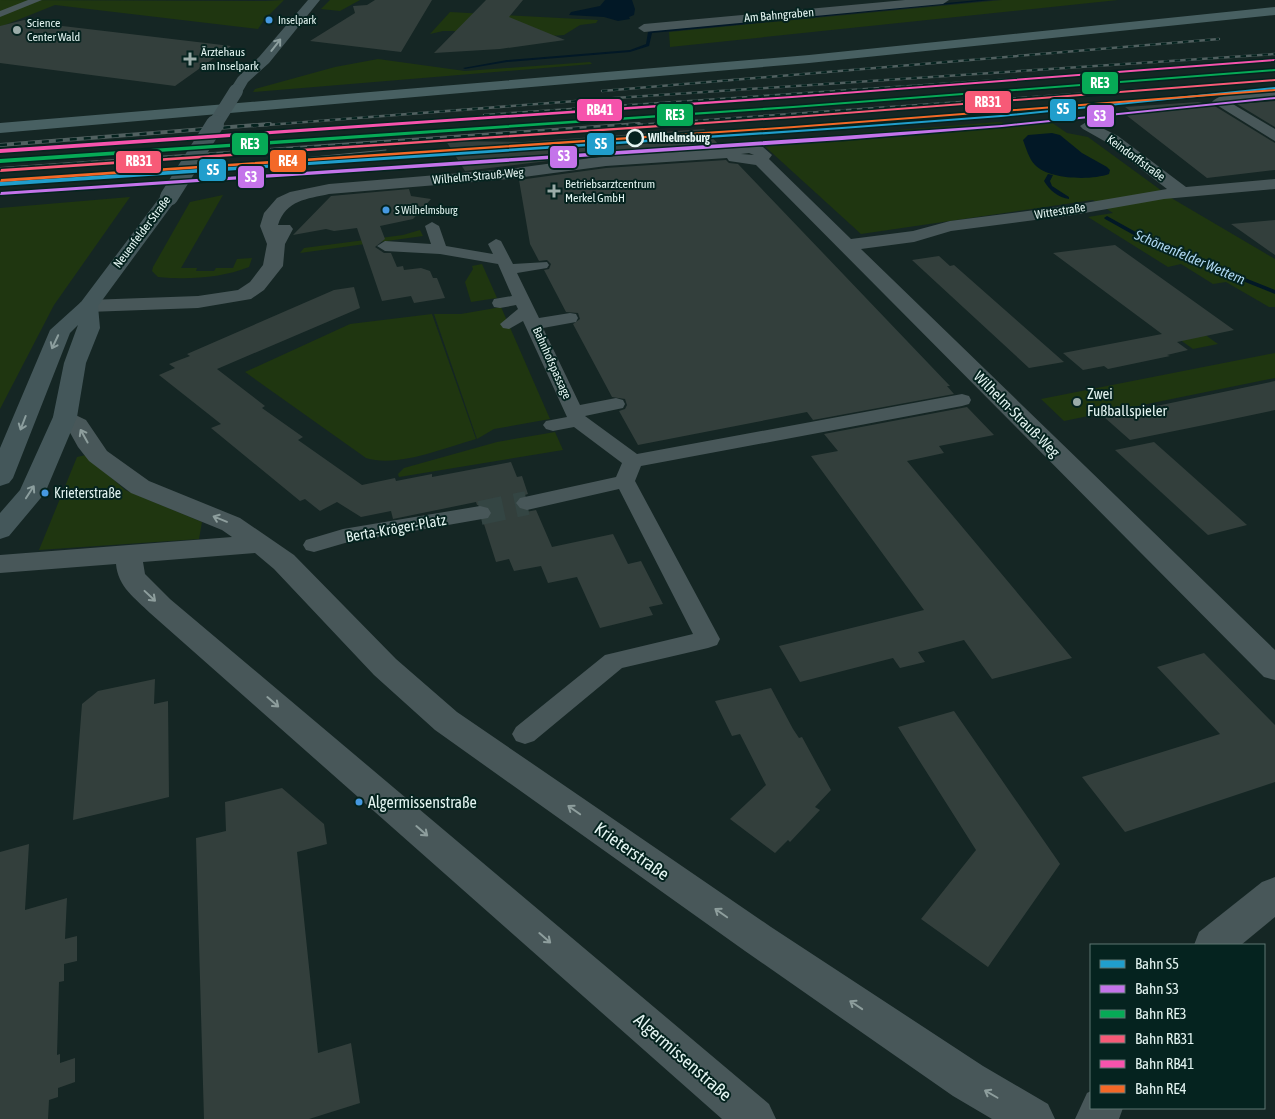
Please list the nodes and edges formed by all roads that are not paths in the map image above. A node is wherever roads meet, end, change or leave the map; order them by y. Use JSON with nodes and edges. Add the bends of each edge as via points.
{"nodes":[{"id":1,"x":37,"y":0,"type":"edge"},
{"id":2,"x":300,"y":0,"type":"edge"},
{"id":3,"x":314,"y":0,"type":"edge"},
{"id":4,"x":943,"y":0,"type":"edge"},
{"id":5,"x":1275,"y":3,"type":"edge"},
{"id":6,"x":16,"y":8,"type":"junction"},
{"id":7,"x":39,"y":11,"type":"dead end"},
{"id":8,"x":1275,"y":11,"type":"edge"},
{"id":9,"x":0,"y":14,"type":"edge"},
{"id":10,"x":275,"y":26,"type":"dead end"},
{"id":11,"x":644,"y":28,"type":"dead end"},
{"id":12,"x":261,"y":43,"type":"dead end"},
{"id":13,"x":239,"y":86,"type":"junction"},
{"id":14,"x":1275,"y":94,"type":"edge"},
{"id":15,"x":0,"y":118,"type":"edge"},
{"id":16,"x":1088,"y":126,"type":"dead end"},
{"id":17,"x":0,"y":128,"type":"edge"},
{"id":18,"x":1275,"y":136,"type":"edge"},
{"id":19,"x":1275,"y":184,"type":"edge"},
{"id":20,"x":1182,"y":192,"type":"junction"},
{"id":21,"x":432,"y":226,"type":"dead end"},
{"id":22,"x":496,"y":244,"type":"dead end"},
{"id":23,"x":847,"y":245,"type":"junction"},
{"id":24,"x":384,"y":246,"type":"dead end"},
{"id":25,"x":440,"y":248,"type":"junction"},
{"id":26,"x":541,"y":264,"type":"dead end"},
{"id":27,"x":506,"y":265,"type":"junction"},
{"id":28,"x":92,"y":300,"type":"junction"},
{"id":29,"x":500,"y":303,"type":"dead end"},
{"id":30,"x":527,"y":311,"type":"junction"},
{"id":31,"x":570,"y":318,"type":"dead end"},
{"id":32,"x":509,"y":324,"type":"dead end"},
{"id":33,"x":962,"y":400,"type":"dead end"},
{"id":34,"x":616,"y":404,"type":"dead end"},
{"id":35,"x":65,"y":416,"type":"junction"},
{"id":36,"x":576,"y":417,"type":"junction"},
{"id":37,"x":553,"y":425,"type":"dead end"},
{"id":38,"x":629,"y":472,"type":"junction"},
{"id":39,"x":0,"y":478,"type":"edge"},
{"id":40,"x":527,"y":504,"type":"tunnel mouth"},
{"id":41,"x":480,"y":513,"type":"tunnel mouth"},
{"id":42,"x":0,"y":530,"type":"edge"},
{"id":43,"x":262,"y":544,"type":"junction"},
{"id":44,"x":314,"y":545,"type":"dead end"},
{"id":45,"x":129,"y":556,"type":"junction"},
{"id":46,"x":0,"y":564,"type":"edge"},
{"id":47,"x":1275,"y":669,"type":"edge"},
{"id":48,"x":525,"y":734,"type":"dead end"},
{"id":49,"x":1275,"y":894,"type":"edge"},
{"id":50,"x":1214,"y":944,"type":"edge"},
{"id":51,"x":754,"y":1119,"type":"edge"},
{"id":52,"x":1033,"y":1119,"type":"edge"}],
"edges":[{"from":1,"to":6,"type":"street"},
{"from":2,"to":10,"type":"main road"},
{"from":13,"to":3,"type":"main road","name":"Neuenfelder Straße","one_way":true},
{"from":4,"to":11,"type":"street","name":"Am Bahngraben"},
{"from":5,"to":15,"type":"highway","via":[[742,56]]},
{"from":6,"to":7,"type":"street"},
{"from":6,"to":9,"type":"street"},
{"from":8,"to":17,"type":"highway","via":[[810,59]]},
{"from":12,"to":13,"type":"main road","name":"Neuenfelder Straße","via":[[248,61]]},
{"from":13,"to":28,"type":"main road","name":"Neuenfelder Straße","bridge":true,"via":[[169,197]]},
{"from":14,"to":18,"type":"street","via":[[1229,98],[1219,102]]},
{"from":16,"to":20,"type":"street","name":"Keindorffstraße","via":[[1112,139]]},
{"from":19,"to":20,"type":"street","name":"Wittestraße"},
{"from":20,"to":23,"type":"street","name":"Wittestraße","via":[[988,223],[957,225],[914,236]]},
{"from":21,"to":25,"type":"street"},
{"from":22,"to":27,"type":"street","name":"Bahnhofspassage"},
{"from":23,"to":28,"type":"street","name":"Wilhelm-Strauß-Weg","via":[[759,159],[740,160],[732,153],[606,161],[509,174],[315,192],[290,212],[276,244],[273,266],[251,292],[222,300],[135,306]]},
{"from":23,"to":47,"type":"street","name":"Wilhelm-Strauß-Weg"},
{"from":24,"to":25,"type":"street"},
{"from":25,"to":27,"type":"street","via":[[467,259]]},
{"from":26,"to":27,"type":"street"},
{"from":27,"to":30,"type":"street","name":"Bahnhofspassage"},
{"from":28,"to":35,"type":"main road","via":[[89,328],[75,362]]},
{"from":28,"to":39,"type":"main road","name":"Neuenfelder Straße","one_way":true,"via":[[61,330]]},
{"from":29,"to":30,"type":"street"},
{"from":30,"to":31,"type":"street"},
{"from":30,"to":32,"type":"street"},
{"from":30,"to":36,"type":"street","name":"Bahnhofspassage"},
{"from":33,"to":38,"type":"street","via":[[856,411],[678,445]]},
{"from":34,"to":36,"type":"street"},
{"from":42,"to":35,"type":"main road","one_way":true,"via":[[32,493]]},
{"from":43,"to":35,"type":"street","name":"Krieterstraße","one_way":true,"via":[[231,524],[140,487],[98,456],[78,425]]},
{"from":36,"to":37,"type":"street"},
{"from":36,"to":38,"type":"street","name":"Bahnhofspassage"},
{"from":38,"to":40,"type":"street"},
{"from":38,"to":48,"type":"street","via":[[708,639],[614,661]]},
{"from":41,"to":44,"type":"street","name":"Berta-Kröger-Platz","via":[[343,536]]},
{"from":43,"to":45,"type":"street"},
{"from":52,"to":43,"type":"street","name":"Krieterstraße","one_way":true,"via":[[968,1081],[766,945],[446,721],[385,667],[284,562]]},
{"from":45,"to":46,"type":"street"},
{"from":45,"to":51,"type":"street","name":"Algermissenstraße","one_way":true,"via":[[131,577],[160,606]]},
{"from":49,"to":50,"type":"street"}]}
